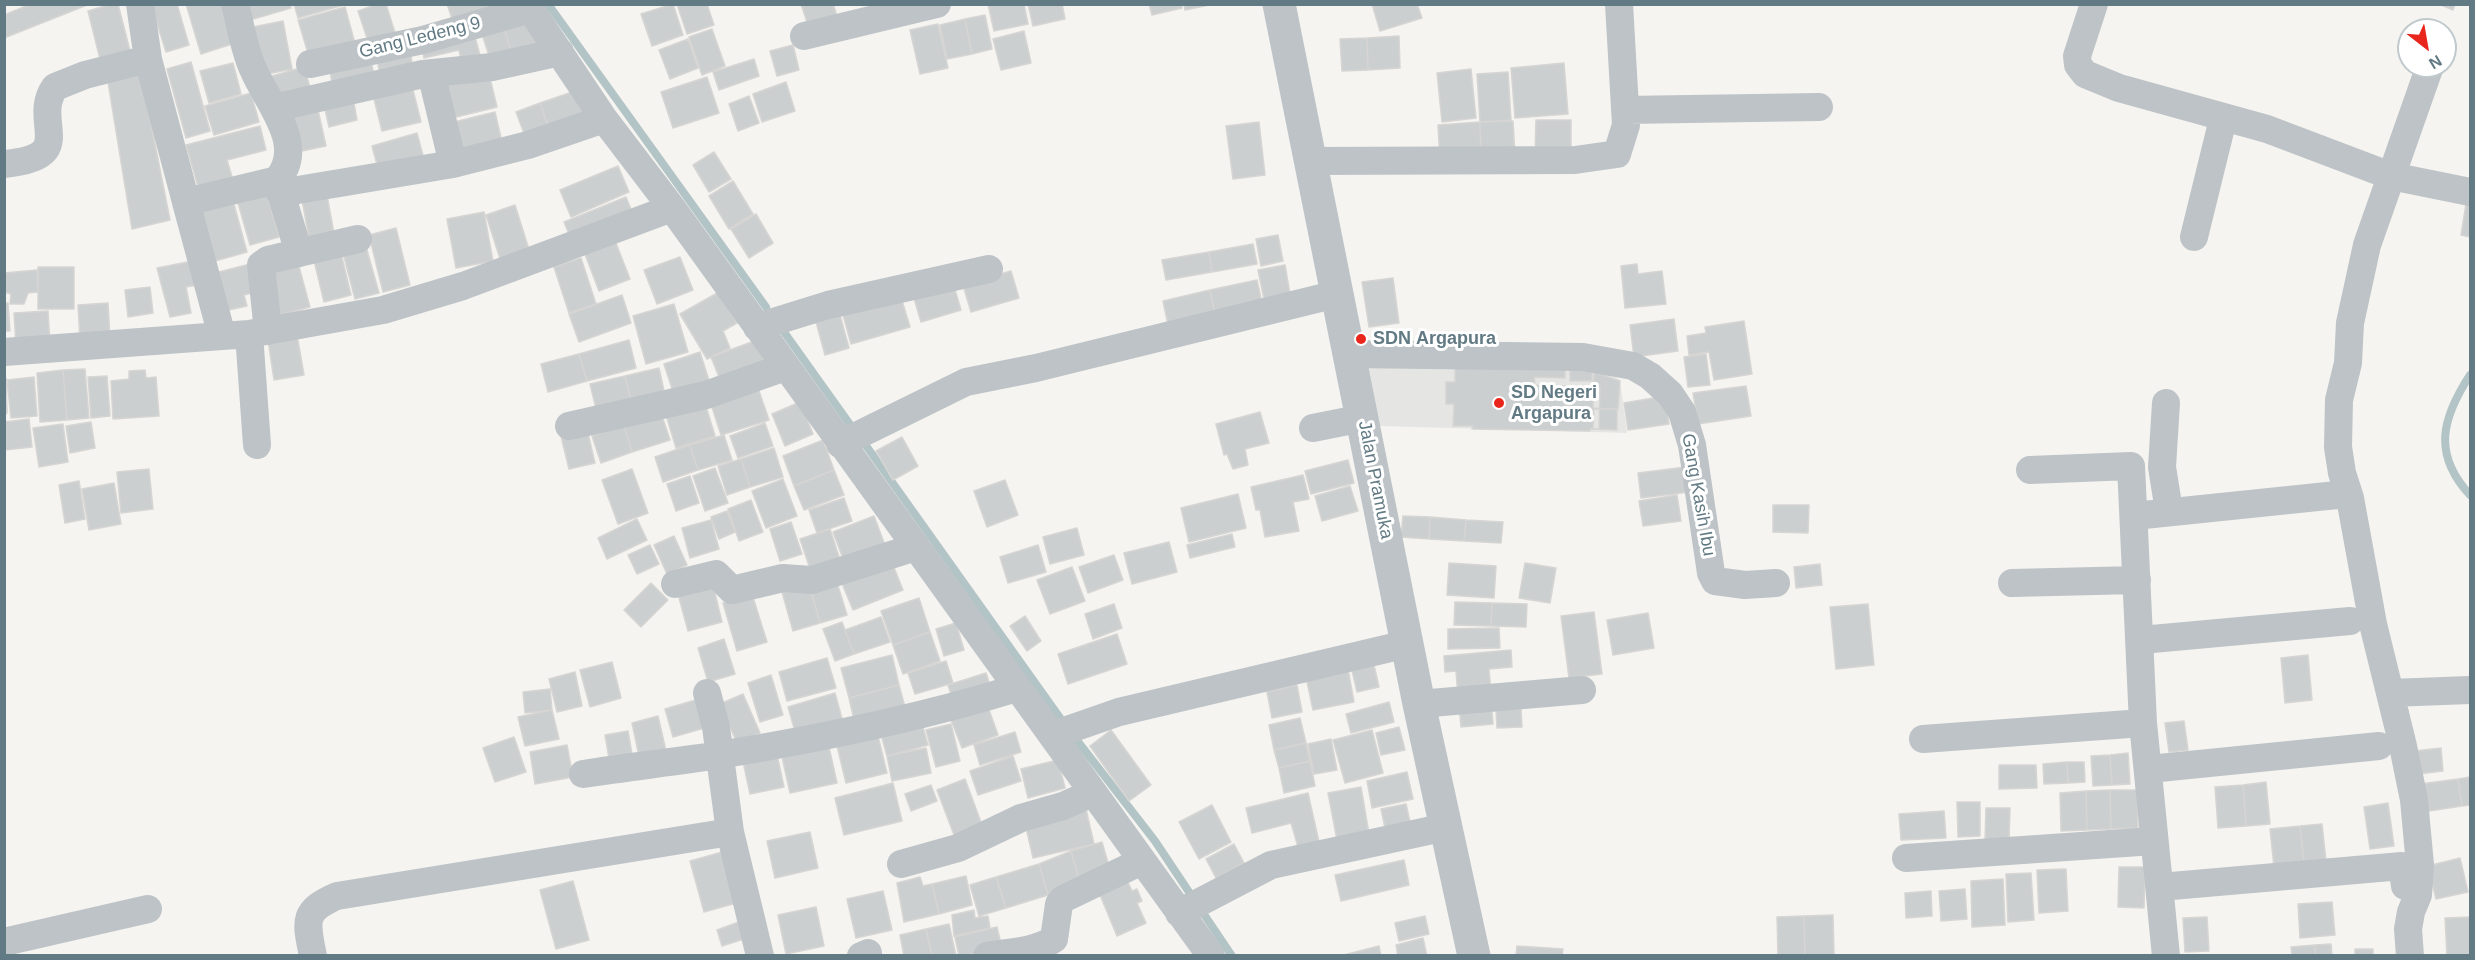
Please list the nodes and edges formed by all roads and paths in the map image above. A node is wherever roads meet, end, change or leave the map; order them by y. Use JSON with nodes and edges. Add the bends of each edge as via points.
{"nodes":[{"id":1,"x":140,"y":4,"type":"edge"},
{"id":2,"x":235,"y":4,"type":"edge"},
{"id":3,"x":937,"y":4,"type":"edge"},
{"id":4,"x":1279,"y":4,"type":"edge"},
{"id":5,"x":1619,"y":4,"type":"edge"},
{"id":6,"x":2094,"y":4,"type":"edge"},
{"id":7,"x":528,"y":7,"type":"edge"},
{"id":8,"x":804,"y":36,"type":"dead end"},
{"id":9,"x":560,"y":52,"type":"junction"},
{"id":10,"x":148,"y":59,"type":"junction"},
{"id":11,"x":310,"y":64,"type":"dead end"},
{"id":12,"x":430,"y":73,"type":"junction"},
{"id":13,"x":2426,"y":78,"type":"edge"},
{"id":14,"x":1819,"y":107,"type":"dead end"},
{"id":15,"x":274,"y":108,"type":"junction"},
{"id":16,"x":1625,"y":110,"type":"junction"},
{"id":17,"x":604,"y":119,"type":"junction"},
{"id":18,"x":2223,"y":119,"type":"junction"},
{"id":19,"x":1310,"y":161,"type":"junction"},
{"id":20,"x":4,"y":164,"type":"edge"},
{"id":21,"x":453,"y":164,"type":"junction"},
{"id":22,"x":2391,"y":176,"type":"junction"},
{"id":23,"x":279,"y":187,"type":"junction"},
{"id":24,"x":2470,"y":192,"type":"edge"},
{"id":25,"x":186,"y":202,"type":"junction"},
{"id":26,"x":672,"y":208,"type":"junction"},
{"id":27,"x":2194,"y":237,"type":"dead end"},
{"id":28,"x":358,"y":239,"type":"dead end"},
{"id":29,"x":299,"y":253,"type":"junction"},
{"id":30,"x":988,"y":269,"type":"dead end"},
{"id":31,"x":1337,"y":294,"type":"junction"},
{"id":32,"x":757,"y":327,"type":"junction"},
{"id":33,"x":246,"y":334,"type":"junction"},
{"id":34,"x":4,"y":352,"type":"edge"},
{"id":35,"x":1350,"y":354,"type":"junction"},
{"id":36,"x":785,"y":367,"type":"junction"},
{"id":37,"x":2166,"y":403,"type":"dead end"},
{"id":38,"x":1363,"y":418,"type":"junction"},
{"id":39,"x":569,"y":426,"type":"dead end"},
{"id":40,"x":1312,"y":428,"type":"dead end"},
{"id":41,"x":840,"y":444,"type":"junction"},
{"id":42,"x":256,"y":445,"type":"dead end"},
{"id":43,"x":2131,"y":465,"type":"junction"},
{"id":44,"x":2162,"y":467,"type":"junction"},
{"id":45,"x":2030,"y":470,"type":"dead end"},
{"id":46,"x":2337,"y":495,"type":"dead end"},
{"id":47,"x":2169,"y":511,"type":"junction"},
{"id":48,"x":2134,"y":516,"type":"junction"},
{"id":49,"x":916,"y":547,"type":"junction"},
{"id":50,"x":2137,"y":580,"type":"junction"},
{"id":51,"x":1776,"y":583,"type":"dead end"},
{"id":52,"x":2012,"y":583,"type":"dead end"},
{"id":53,"x":675,"y":584,"type":"dead end"},
{"id":54,"x":2350,"y":621,"type":"dead end"},
{"id":55,"x":2141,"y":640,"type":"junction"},
{"id":56,"x":1407,"y":644,"type":"junction"},
{"id":57,"x":1017,"y":688,"type":"junction"},
{"id":58,"x":1582,"y":690,"type":"dead end"},
{"id":59,"x":2470,"y":690,"type":"edge"},
{"id":60,"x":707,"y":693,"type":"dead end"},
{"id":61,"x":2390,"y":693,"type":"junction"},
{"id":62,"x":1419,"y":704,"type":"junction"},
{"id":63,"x":2143,"y":723,"type":"junction"},
{"id":64,"x":1053,"y":735,"type":"junction"},
{"id":65,"x":1923,"y":739,"type":"dead end"},
{"id":66,"x":2379,"y":746,"type":"dead end"},
{"id":67,"x":719,"y":755,"type":"junction"},
{"id":68,"x":2149,"y":769,"type":"junction"},
{"id":69,"x":583,"y":774,"type":"dead end"},
{"id":70,"x":1092,"y":793,"type":"junction"},
{"id":71,"x":1446,"y":827,"type":"junction"},
{"id":72,"x":730,"y":832,"type":"junction"},
{"id":73,"x":2154,"y":840,"type":"junction"},
{"id":74,"x":1906,"y":858,"type":"dead end"},
{"id":75,"x":1142,"y":861,"type":"junction"},
{"id":76,"x":901,"y":864,"type":"dead end"},
{"id":77,"x":2405,"y":886,"type":"dead end"},
{"id":78,"x":2160,"y":887,"type":"junction"},
{"id":79,"x":148,"y":909,"type":"dead end"},
{"id":80,"x":1179,"y":913,"type":"junction"},
{"id":81,"x":4,"y":942,"type":"edge"},
{"id":82,"x":313,"y":956,"type":"edge"},
{"id":83,"x":760,"y":956,"type":"edge"},
{"id":84,"x":987,"y":956,"type":"edge"},
{"id":85,"x":1211,"y":956,"type":"edge"},
{"id":86,"x":1474,"y":956,"type":"edge"},
{"id":87,"x":2166,"y":956,"type":"edge"},
{"id":88,"x":2410,"y":956,"type":"edge"}],
"edges":[{"from":1,"to":10,"type":"street"},
{"from":2,"to":15,"type":"street","via":[[253,70]]},
{"from":3,"to":8,"type":"street"},
{"from":4,"to":19,"type":"street","name":"Jalan Pramuka"},
{"from":5,"to":16,"type":"street"},
{"from":6,"to":18,"type":"street","via":[[2077,56],[2085,74]]},
{"from":7,"to":9,"type":"street"},
{"from":7,"to":11,"type":"street","name":"Gang Ledeng 9","via":[[423,40]]},
{"from":9,"to":12,"type":"street","via":[[492,67]]},
{"from":9,"to":17,"type":"street"},
{"from":10,"to":20,"type":"street","via":[[55,87],[50,101],[50,139],[45,150],[36,159]]},
{"from":10,"to":25,"type":"street"},
{"from":12,"to":15,"type":"street"},
{"from":12,"to":21,"type":"street"},
{"from":13,"to":22,"type":"street"},
{"from":14,"to":16,"type":"street"},
{"from":15,"to":23,"type":"street","via":[[285,131],[289,155]]},
{"from":16,"to":19,"type":"street","via":[[1626,125],[1617,154],[1575,160]]},
{"from":17,"to":21,"type":"street","via":[[528,145]]},
{"from":17,"to":26,"type":"street"},
{"from":18,"to":22,"type":"street","via":[[2267,129]]},
{"from":18,"to":27,"type":"street"},
{"from":19,"to":31,"type":"street","name":"Jalan Pramuka"},
{"from":21,"to":23,"type":"street"},
{"from":22,"to":24,"type":"street"},
{"from":22,"to":61,"type":"street","via":[[2367,245],[2350,323],[2348,363],[2339,400],[2338,447]]},
{"from":23,"to":25,"type":"street"},
{"from":23,"to":29,"type":"street"},
{"from":25,"to":33,"type":"street"},
{"from":26,"to":32,"type":"street"},
{"from":26,"to":33,"type":"street","via":[[463,286],[383,310]]},
{"from":28,"to":29,"type":"street"},
{"from":29,"to":33,"type":"street","via":[[261,265]]},
{"from":30,"to":32,"type":"street","via":[[828,305]]},
{"from":31,"to":35,"type":"street","name":"Jalan Pramuka"},
{"from":31,"to":41,"type":"street","via":[[966,382]]},
{"from":32,"to":36,"type":"street"},
{"from":33,"to":34,"type":"street"},
{"from":33,"to":42,"type":"street"},
{"from":35,"to":38,"type":"street","name":"Jalan Pramuka"},
{"from":35,"to":51,"type":"street","name":"Gang Kasih Ibu","via":[[1583,357],[1633,366],[1670,394],[1682,412],[1692,445],[1715,581],[1745,585]]},
{"from":36,"to":39,"type":"street","via":[[706,395]]},
{"from":36,"to":41,"type":"street"},
{"from":37,"to":44,"type":"street"},
{"from":38,"to":40,"type":"street"},
{"from":38,"to":56,"type":"street","name":"Jalan Pramuka"},
{"from":41,"to":49,"type":"street"},
{"from":43,"to":44,"type":"street"},
{"from":43,"to":45,"type":"street"},
{"from":43,"to":48,"type":"street"},
{"from":44,"to":47,"type":"street"},
{"from":46,"to":47,"type":"street"},
{"from":47,"to":48,"type":"street"},
{"from":48,"to":50,"type":"street"},
{"from":49,"to":53,"type":"street","via":[[812,580],[783,578],[732,590],[716,574]]},
{"from":49,"to":57,"type":"street"},
{"from":50,"to":52,"type":"street"},
{"from":50,"to":55,"type":"street"},
{"from":54,"to":55,"type":"street"},
{"from":55,"to":63,"type":"street"},
{"from":56,"to":62,"type":"street","name":"Jalan Pramuka"},
{"from":56,"to":64,"type":"street","via":[[1119,712]]},
{"from":57,"to":64,"type":"street"},
{"from":57,"to":67,"type":"street","via":[[949,708]]},
{"from":58,"to":62,"type":"street"},
{"from":59,"to":61,"type":"street"},
{"from":60,"to":67,"type":"street"},
{"from":61,"to":88,"type":"street","via":[[2414,800],[2420,866],[2418,895],[2408,929]]},
{"from":62,"to":71,"type":"street","name":"Jalan Pramuka"},
{"from":63,"to":65,"type":"street"},
{"from":63,"to":68,"type":"street"},
{"from":64,"to":70,"type":"street"},
{"from":66,"to":68,"type":"street"},
{"from":67,"to":69,"type":"street"},
{"from":67,"to":72,"type":"street"},
{"from":68,"to":73,"type":"street"},
{"from":70,"to":75,"type":"street"},
{"from":70,"to":76,"type":"street","via":[[1021,818],[958,848]]},
{"from":71,"to":80,"type":"street","via":[[1271,865]]},
{"from":71,"to":86,"type":"street","name":"Jalan Pramuka"},
{"from":72,"to":82,"type":"street","via":[[337,896],[312,909],[308,920]]},
{"from":72,"to":83,"type":"street"},
{"from":73,"to":74,"type":"street"},
{"from":73,"to":78,"type":"street"},
{"from":75,"to":80,"type":"street"},
{"from":75,"to":84,"type":"street","via":[[1063,899],[1054,939],[1034,948]]},
{"from":77,"to":78,"type":"street","via":[[2402,866]]},
{"from":78,"to":87,"type":"street"},
{"from":79,"to":81,"type":"street"},
{"from":80,"to":85,"type":"street"}]}
